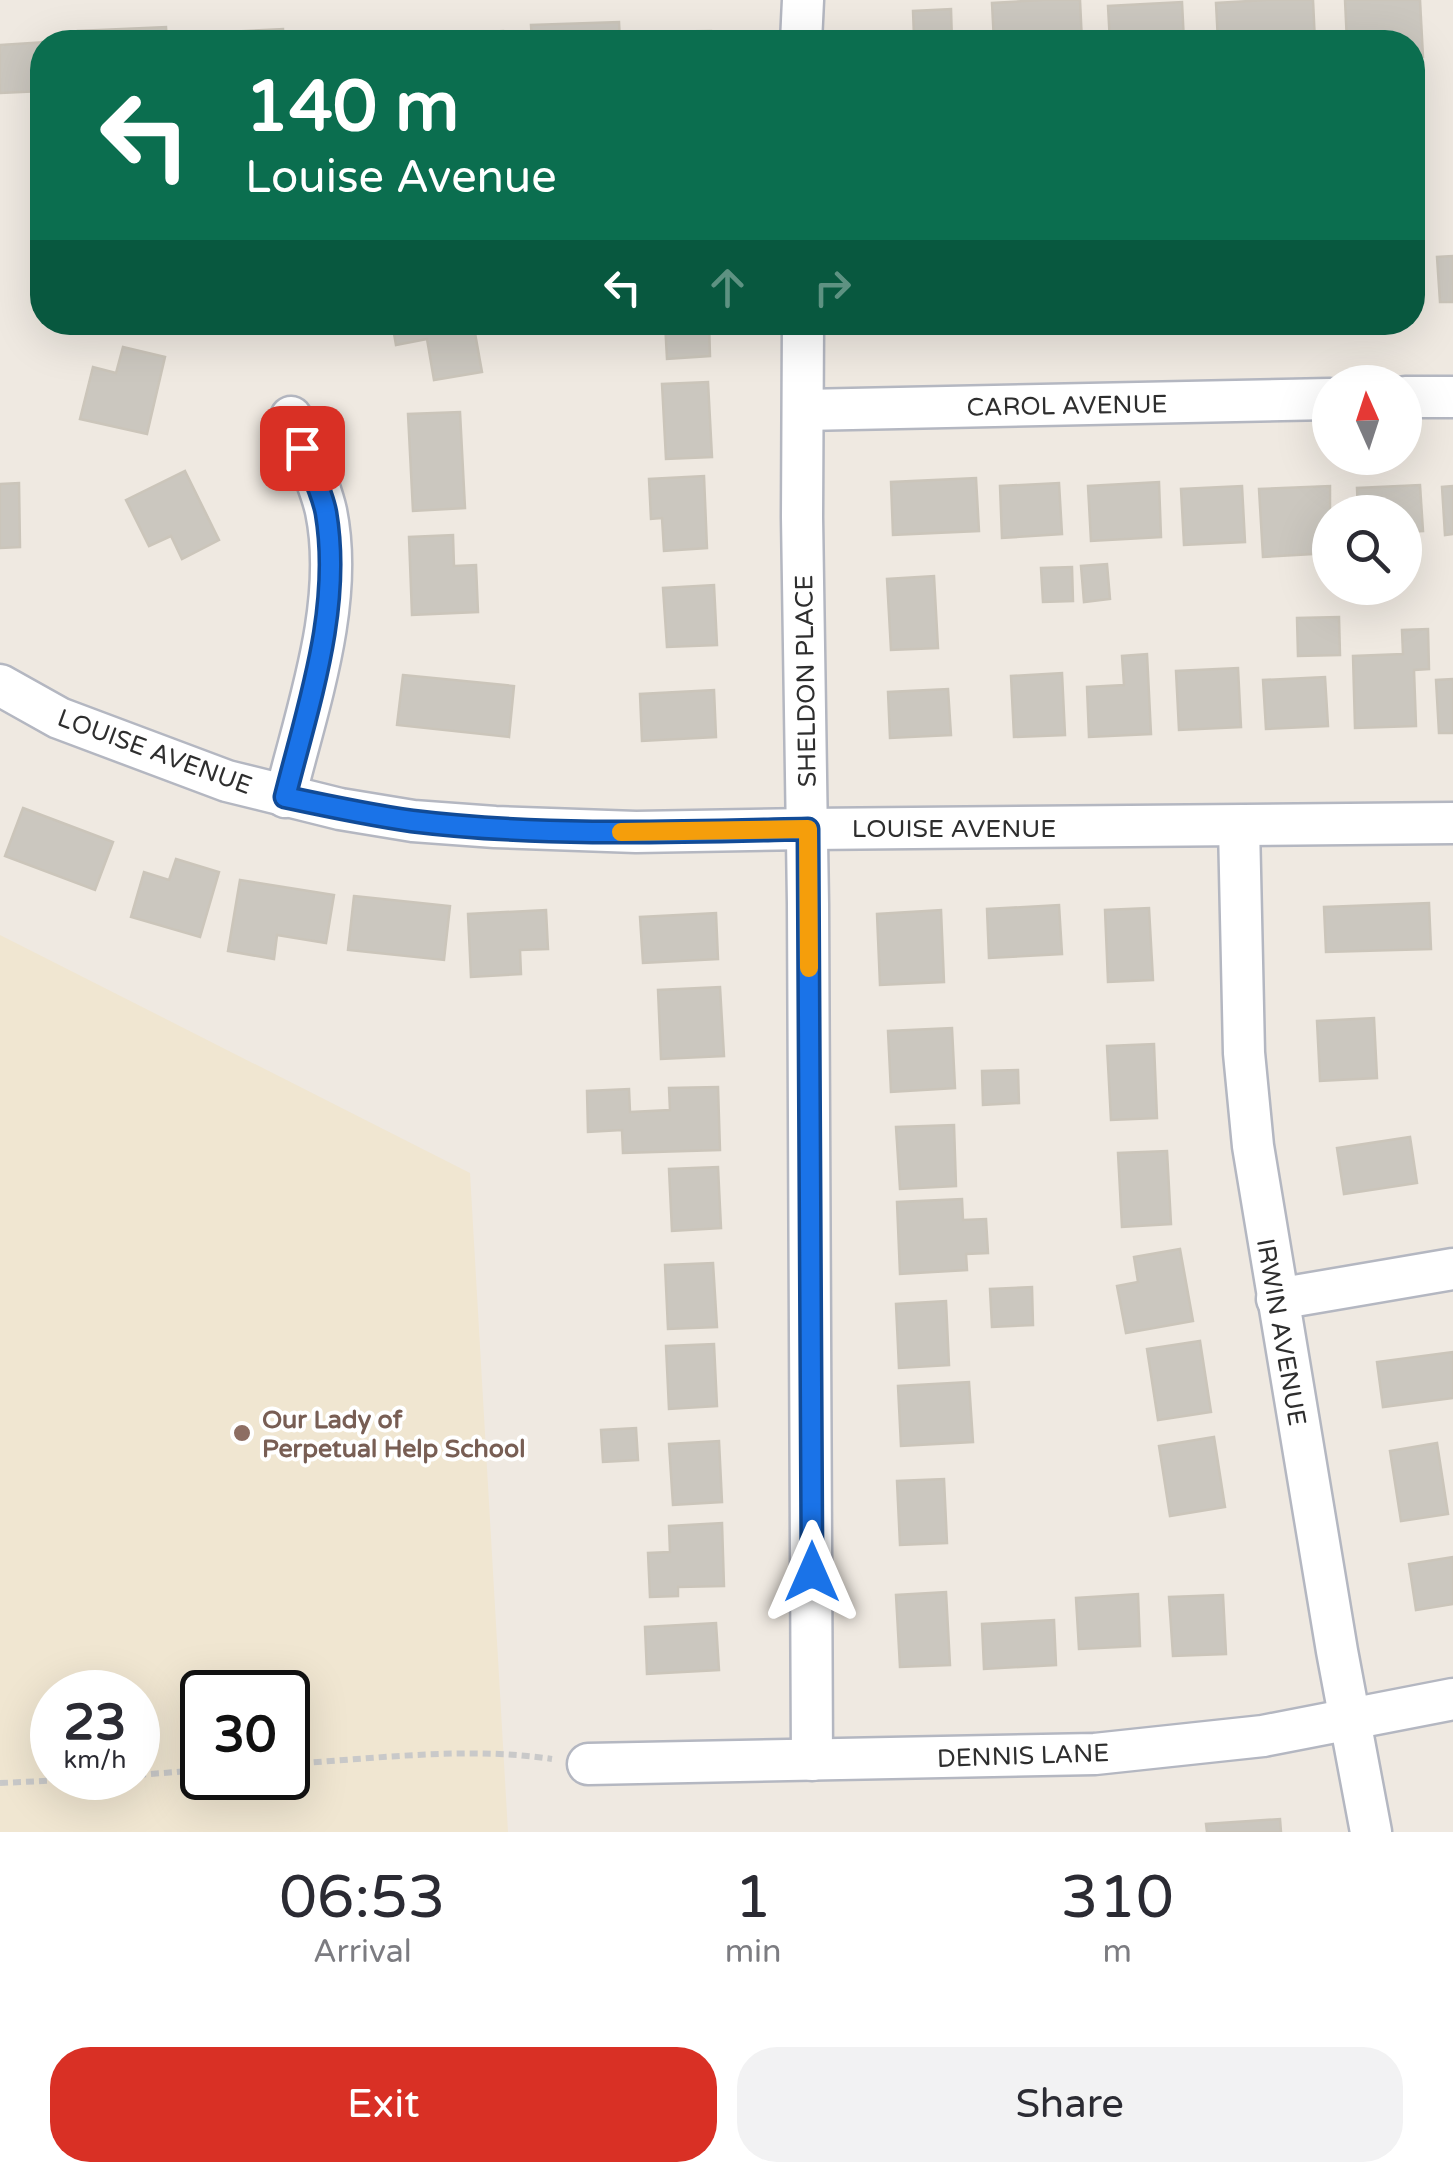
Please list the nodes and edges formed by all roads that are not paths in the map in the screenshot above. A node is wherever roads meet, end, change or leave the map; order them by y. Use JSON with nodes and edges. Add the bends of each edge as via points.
{"nodes":[{"id":1,"x":802,"y":0,"type":"edge"},
{"id":2,"x":801,"y":30,"type":"edge"},
{"id":3,"x":803,"y":335,"type":"edge"},
{"id":4,"x":1453,"y":397,"type":"edge"},
{"id":5,"x":1422,"y":398,"type":"edge"},
{"id":6,"x":1312,"y":399,"type":"edge"},
{"id":7,"x":804,"y":410,"type":"junction"},
{"id":8,"x":291,"y":417,"type":"dead end"},
{"id":9,"x":0,"y":685,"type":"edge"},
{"id":10,"x":285,"y":797,"type":"junction"},
{"id":11,"x":1453,"y":823,"type":"edge"},
{"id":12,"x":1239,"y":826,"type":"junction"},
{"id":13,"x":808,"y":829,"type":"junction"},
{"id":14,"x":1453,"y":1269,"type":"edge"},
{"id":15,"x":1277,"y":1299,"type":"junction"},
{"id":16,"x":1453,"y":1699,"type":"edge"},
{"id":17,"x":1350,"y":1720,"type":"junction"},
{"id":18,"x":812,"y":1760,"type":"junction"},
{"id":19,"x":588,"y":1764,"type":"road end"},
{"id":20,"x":1371,"y":1832,"type":"edge"}],
"edges":[{"from":1,"to":2,"type":"street"},
{"from":3,"to":7,"type":"street","name":"SHELDON PLACE"},
{"from":4,"to":5,"type":"street"},
{"from":6,"to":7,"type":"street","name":"CAROL AVENUE"},
{"from":7,"to":13,"type":"street","name":"SHELDON PLACE"},
{"from":8,"to":10,"type":"street","via":[[326,508],[330,546],[325,636]]},
{"from":9,"to":10,"type":"street","name":"LOUISE AVENUE","via":[[60,718]]},
{"from":10,"to":13,"type":"street","name":"LOUISE AVENUE","via":[[413,821],[495,828]]},
{"from":11,"to":12,"type":"street","name":"LOUISE AVENUE"},
{"from":12,"to":13,"type":"street","name":"LOUISE AVENUE"},
{"from":12,"to":15,"type":"street","name":"IRWIN AVENUE","via":[[1244,1053]]},
{"from":13,"to":18,"type":"street","name":"SHELDON PLACE"},
{"from":14,"to":15,"type":"street"},
{"from":15,"to":17,"type":"street","name":"IRWIN AVENUE"},
{"from":16,"to":17,"type":"street","name":"DENNIS LANE"},
{"from":17,"to":18,"type":"street","name":"DENNIS LANE","via":[[1094,1754]]},
{"from":17,"to":20,"type":"street","name":"IRWIN AVENUE"},
{"from":18,"to":19,"type":"street","name":"DENNIS LANE"}]}
